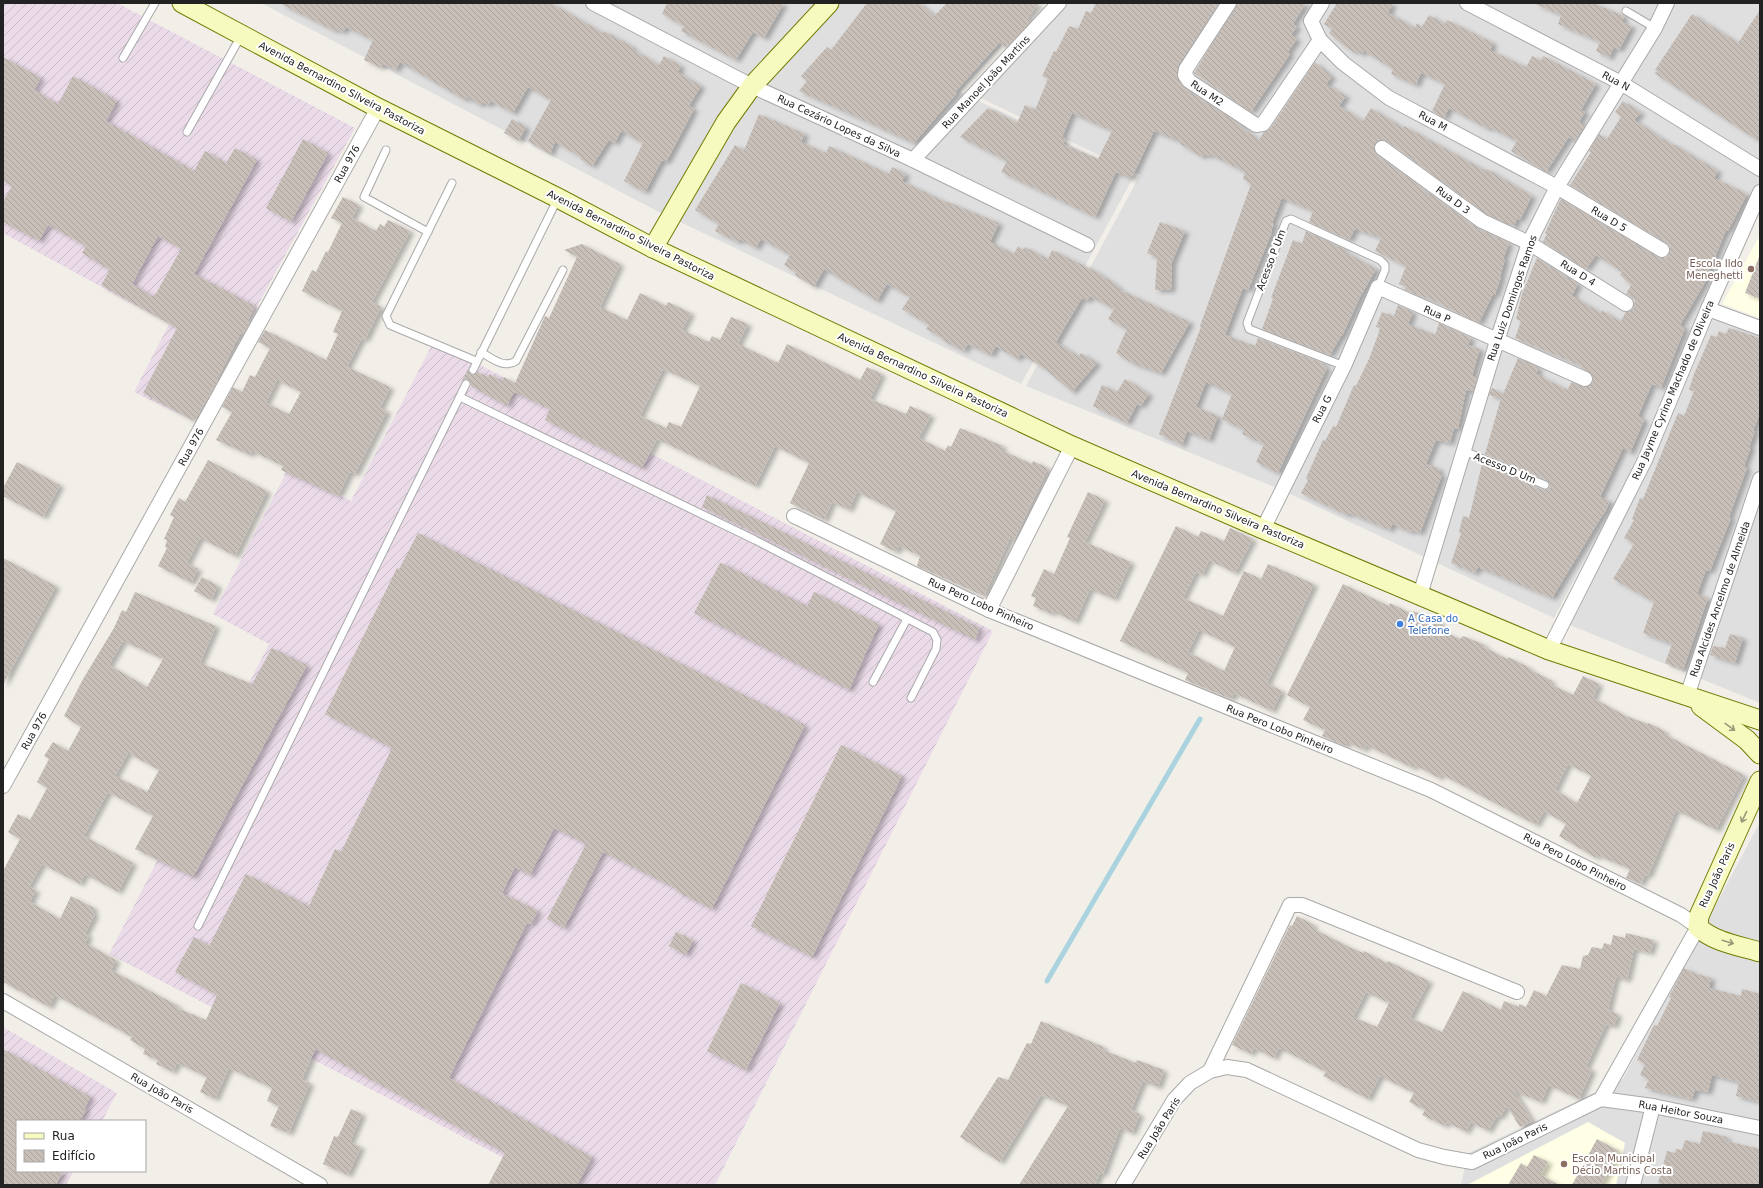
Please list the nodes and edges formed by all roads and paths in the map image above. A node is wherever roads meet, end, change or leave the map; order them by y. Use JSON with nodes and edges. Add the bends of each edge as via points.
{"nodes":[{"id":1,"x":155,"y":3,"type":"edge"},
{"id":2,"x":182,"y":3,"type":"edge"},
{"id":3,"x":592,"y":3,"type":"edge"},
{"id":4,"x":829,"y":3,"type":"edge"},
{"id":5,"x":1059,"y":3,"type":"edge"},
{"id":6,"x":1229,"y":3,"type":"edge"},
{"id":7,"x":1322,"y":3,"type":"edge"},
{"id":8,"x":1467,"y":3,"type":"edge"},
{"id":9,"x":1668,"y":3,"type":"edge"},
{"id":10,"x":1626,"y":11,"type":"dead end"},
{"id":11,"x":1655,"y":28,"type":"junction"},
{"id":12,"x":241,"y":35,"type":"junction"},
{"id":13,"x":1320,"y":40,"type":"junction"},
{"id":14,"x":123,"y":58,"type":"dead end"},
{"id":15,"x":1620,"y":83,"type":"junction"},
{"id":16,"x":752,"y":86,"type":"junction"},
{"id":17,"x":378,"y":108,"type":"junction"},
{"id":18,"x":187,"y":132,"type":"dead end"},
{"id":19,"x":1382,"y":148,"type":"dead end"},
{"id":20,"x":386,"y":150,"type":"dead end"},
{"id":21,"x":913,"y":160,"type":"junction"},
{"id":22,"x":1760,"y":169,"type":"edge"},
{"id":23,"x":452,"y":183,"type":"dead end"},
{"id":24,"x":1557,"y":188,"type":"junction"},
{"id":25,"x":1760,"y":192,"type":"edge"},
{"id":26,"x":558,"y":198,"type":"junction"},
{"id":27,"x":428,"y":232,"type":"junction"},
{"id":28,"x":1530,"y":243,"type":"junction"},
{"id":29,"x":1087,"y":245,"type":"dead end"},
{"id":30,"x":653,"y":248,"type":"junction"},
{"id":31,"x":1662,"y":250,"type":"dead end"},
{"id":32,"x":562,"y":270,"type":"dead end"},
{"id":33,"x":1378,"y":287,"type":"junction"},
{"id":34,"x":1626,"y":304,"type":"dead end"},
{"id":35,"x":1708,"y":309,"type":"junction"},
{"id":36,"x":1760,"y":328,"type":"edge"},
{"id":37,"x":1497,"y":341,"type":"junction"},
{"id":38,"x":481,"y":352,"type":"junction"},
{"id":39,"x":476,"y":361,"type":"junction"},
{"id":40,"x":1344,"y":366,"type":"junction"},
{"id":41,"x":473,"y":370,"type":"dead end"},
{"id":42,"x":1586,"y":379,"type":"dead end"},
{"id":43,"x":466,"y":384,"type":"dead end"},
{"id":44,"x":460,"y":397,"type":"junction"},
{"id":45,"x":1072,"y":446,"type":"junction"},
{"id":46,"x":1464,"y":451,"type":"junction"},
{"id":47,"x":1760,"y":479,"type":"edge"},
{"id":48,"x":1545,"y":485,"type":"dead end"},
{"id":49,"x":794,"y":516,"type":"dead end"},
{"id":50,"x":1262,"y":529,"type":"junction"},
{"id":51,"x":1420,"y":595,"type":"junction"},
{"id":52,"x":989,"y":610,"type":"junction"},
{"id":53,"x":907,"y":619,"type":"junction"},
{"id":54,"x":1549,"y":650,"type":"junction"},
{"id":55,"x":873,"y":682,"type":"dead end"},
{"id":56,"x":1687,"y":696,"type":"junction"},
{"id":57,"x":911,"y":698,"type":"dead end"},
{"id":58,"x":1760,"y":720,"type":"edge"},
{"id":59,"x":1760,"y":754,"type":"edge"},
{"id":60,"x":1760,"y":782,"type":"edge"},
{"id":61,"x":3,"y":786,"type":"edge"},
{"id":62,"x":198,"y":926,"type":"dead end"},
{"id":63,"x":1698,"y":927,"type":"junction"},
{"id":64,"x":1760,"y":952,"type":"edge"},
{"id":65,"x":1517,"y":992,"type":"dead end"},
{"id":66,"x":3,"y":1001,"type":"edge"},
{"id":67,"x":1210,"y":1072,"type":"junction"},
{"id":68,"x":1601,"y":1099,"type":"junction"},
{"id":69,"x":1653,"y":1106,"type":"junction"},
{"id":70,"x":1760,"y":1128,"type":"edge"},
{"id":71,"x":320,"y":1185,"type":"edge"},
{"id":72,"x":1124,"y":1185,"type":"edge"},
{"id":73,"x":1633,"y":1185,"type":"edge"}],
"edges":[{"from":1,"to":14,"type":"lane"},
{"from":2,"to":12,"type":"main road","name":"Avenida Bernardino Silveira Pastoriza"},
{"from":3,"to":16,"type":"street","name":"Rua Cezário Lopes da Silva"},
{"from":4,"to":16,"type":"main road"},
{"from":5,"to":21,"type":"street","name":"Rua Manoel João Martins"},
{"from":6,"to":13,"type":"street","name":"Rua M2","via":[[1186,69],[1185,75],[1189,81],[1256,125],[1263,124]]},
{"from":7,"to":13,"type":"street","name":"Rua M","via":[[1311,21]]},
{"from":8,"to":15,"type":"street","name":"Rua N"},
{"from":9,"to":11,"type":"street","name":"Rua Luiz Domingos Ramos"},
{"from":10,"to":11,"type":"lane"},
{"from":11,"to":15,"type":"street","name":"Rua Luiz Domingos Ramos"},
{"from":12,"to":17,"type":"main road","name":"Avenida Bernardino Silveira Pastoriza"},
{"from":12,"to":18,"type":"lane"},
{"from":13,"to":24,"type":"street","name":"Rua M","via":[[1343,63],[1390,98]]},
{"from":15,"to":22,"type":"street","name":"Rua N"},
{"from":15,"to":24,"type":"street","name":"Rua Luiz Domingos Ramos"},
{"from":16,"to":21,"type":"street","name":"Rua Cezário Lopes da Silva"},
{"from":16,"to":30,"type":"main road","via":[[726,122]]},
{"from":17,"to":26,"type":"main road","name":"Avenida Bernardino Silveira Pastoriza"},
{"from":17,"to":61,"type":"street","name":"Rua 976"},
{"from":19,"to":28,"type":"street","name":"Rua D 3","via":[[1482,221]]},
{"from":20,"to":27,"type":"lane","via":[[364,197]]},
{"from":21,"to":29,"type":"street","name":"Rua Cezário Lopes da Silva"},
{"from":23,"to":27,"type":"lane"},
{"from":24,"to":28,"type":"street","name":"Rua Luiz Domingos Ramos"},
{"from":24,"to":31,"type":"street","name":"Rua D 5"},
{"from":25,"to":35,"type":"street","name":"Rua Jayme Cyrino Machado de Oliveira"},
{"from":26,"to":30,"type":"main road","name":"Avenida Bernardino Silveira Pastoriza"},
{"from":26,"to":38,"type":"lane"},
{"from":27,"to":39,"type":"lane","via":[[386,316],[387,321],[390,325]]},
{"from":28,"to":34,"type":"street","name":"Rua D 4"},
{"from":28,"to":37,"type":"street","name":"Rua Luiz Domingos Ramos"},
{"from":30,"to":45,"type":"main road","name":"Avenida Bernardino Silveira Pastoriza"},
{"from":32,"to":38,"type":"lane","via":[[516,361],[505,364]]},
{"from":33,"to":37,"type":"street","name":"Rua P"},
{"from":33,"to":40,"type":"street","name":"Rua G"},
{"from":33,"to":40,"type":"lane","name":"Acesso P Um","via":[[1385,270],[1385,265],[1380,260],[1291,219],[1286,221],[1247,323],[1249,329]]},
{"from":35,"to":36,"type":"street"},
{"from":35,"to":54,"type":"street","name":"Rua Jayme Cyrino Machado de Oliveira","via":[[1645,460]]},
{"from":37,"to":42,"type":"street","name":"Rua P"},
{"from":37,"to":46,"type":"street","name":"Rua Luiz Domingos Ramos"},
{"from":38,"to":39,"type":"lane"},
{"from":39,"to":41,"type":"lane"},
{"from":40,"to":50,"type":"street","name":"Rua G"},
{"from":43,"to":44,"type":"lane"},
{"from":44,"to":53,"type":"lane","via":[[755,540]]},
{"from":44,"to":62,"type":"lane"},
{"from":45,"to":50,"type":"main road","name":"Avenida Bernardino Silveira Pastoriza"},
{"from":45,"to":52,"type":"street"},
{"from":46,"to":48,"type":"lane","name":"Acesso D Um"},
{"from":46,"to":51,"type":"street","name":"Rua Luiz Domingos Ramos"},
{"from":47,"to":56,"type":"street","name":"Rua Alcides Ancelmo de Almeida"},
{"from":49,"to":52,"type":"street","name":"Rua Pero Lobo Pinheiro"},
{"from":50,"to":51,"type":"main road","name":"Avenida Bernardino Silveira Pastoriza"},
{"from":51,"to":54,"type":"main road","name":"Avenida Bernardino Silveira Pastoriza"},
{"from":52,"to":63,"type":"street","name":"Rua Pero Lobo Pinheiro","via":[[1431,790],[1681,915]]},
{"from":53,"to":55,"type":"lane"},
{"from":53,"to":57,"type":"lane","via":[[933,632],[937,640],[936,649]]},
{"from":54,"to":56,"type":"main road","name":"Avenida Bernardino Silveira Pastoriza"},
{"from":56,"to":58,"type":"main road","name":"Avenida Bernardino Silveira Pastoriza"},
{"from":56,"to":59,"type":"main road","name":"Avenida Bernardino Silveira Pastoriza","one_way":true,"via":[[1747,740]]},
{"from":60,"to":63,"type":"main road","name":"Rua João Paris","one_way":true,"via":[[1698,916]]},
{"from":63,"to":64,"type":"main road","name":"Rua Pero Lobo Pinheiro","one_way":true,"via":[[1712,937]]},
{"from":63,"to":68,"type":"street","name":"Rua João Paris"},
{"from":65,"to":67,"type":"street","via":[[1302,905],[1290,905]]},
{"from":66,"to":71,"type":"street","name":"Rua João Paris"},
{"from":67,"to":68,"type":"street","name":"Rua João Paris","via":[[1227,1067],[1247,1070],[1418,1150],[1472,1162]]},
{"from":67,"to":72,"type":"street","name":"Rua João Paris","via":[[1190,1083],[1174,1100]]},
{"from":68,"to":69,"type":"street","name":"Rua Heitor Souza"},
{"from":69,"to":70,"type":"street","name":"Rua Heitor Souza"},
{"from":69,"to":73,"type":"street"}]}
